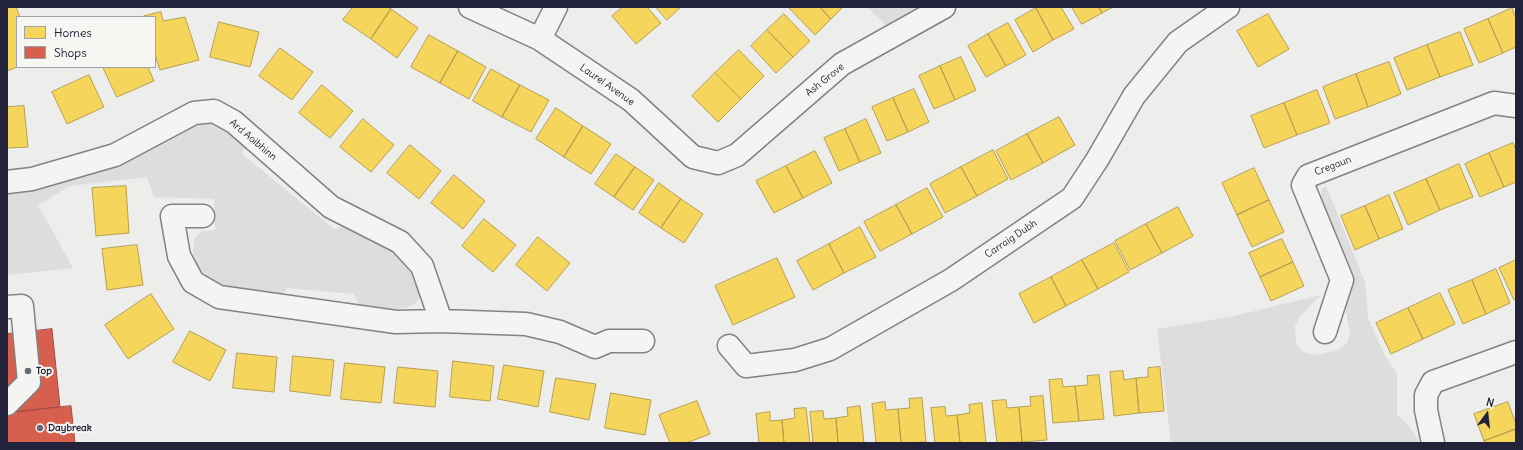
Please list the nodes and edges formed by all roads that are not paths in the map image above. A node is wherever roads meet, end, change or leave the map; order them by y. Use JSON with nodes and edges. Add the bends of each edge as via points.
{"nodes":[{"id":1,"x":470,"y":7,"type":"edge"},
{"id":2,"x":556,"y":7,"type":"edge"},
{"id":3,"x":944,"y":7,"type":"edge"},
{"id":4,"x":1228,"y":7,"type":"edge"},
{"id":5,"x":540,"y":39,"type":"junction"},
{"id":6,"x":1516,"y":106,"type":"edge"},
{"id":7,"x":737,"y":155,"type":"joint"},
{"id":8,"x":7,"y":182,"type":"edge"},
{"id":9,"x":203,"y":216,"type":"dead end"},
{"id":10,"x":7,"y":307,"type":"edge"},
{"id":11,"x":440,"y":321,"type":"junction"},
{"id":12,"x":1325,"y":332,"type":"dead end"},
{"id":13,"x":643,"y":341,"type":"dead end"},
{"id":14,"x":729,"y":346,"type":"dead end"},
{"id":15,"x":1516,"y":352,"type":"edge"},
{"id":16,"x":7,"y":404,"type":"edge"},
{"id":17,"x":1433,"y":443,"type":"edge"}],
"edges":[{"from":1,"to":5,"type":"street","name":"Laurel Avenue"},
{"from":2,"to":5,"type":"street"},
{"from":3,"to":7,"type":"street","name":"Ash Grove","via":[[842,64]]},
{"from":4,"to":14,"type":"street","name":"Carraig Dubh","via":[[1173,48],[1134,96],[1098,160],[1072,198],[951,280],[830,350],[795,360],[746,366]]},
{"from":5,"to":7,"type":"street","name":"Laurel Avenue","via":[[630,100],[693,157],[718,162]]},
{"from":6,"to":12,"type":"street","name":"Cregaun","via":[[1494,103],[1308,176],[1303,185],[1342,280]]},
{"from":8,"to":11,"type":"street","name":"Ard Aoibhinn","via":[[32,179],[115,155],[194,113],[214,111],[234,122],[331,207],[400,242],[422,266]]},
{"from":9,"to":11,"type":"street","via":[[172,216],[179,256],[192,282],[219,296],[396,322]]},
{"from":10,"to":16,"type":"street","via":[[22,306],[29,382]]},
{"from":11,"to":13,"type":"street","via":[[526,324],[560,332],[595,347],[609,341]]},
{"from":15,"to":17,"type":"street","via":[[1433,382],[1426,394],[1426,410]]}]}
